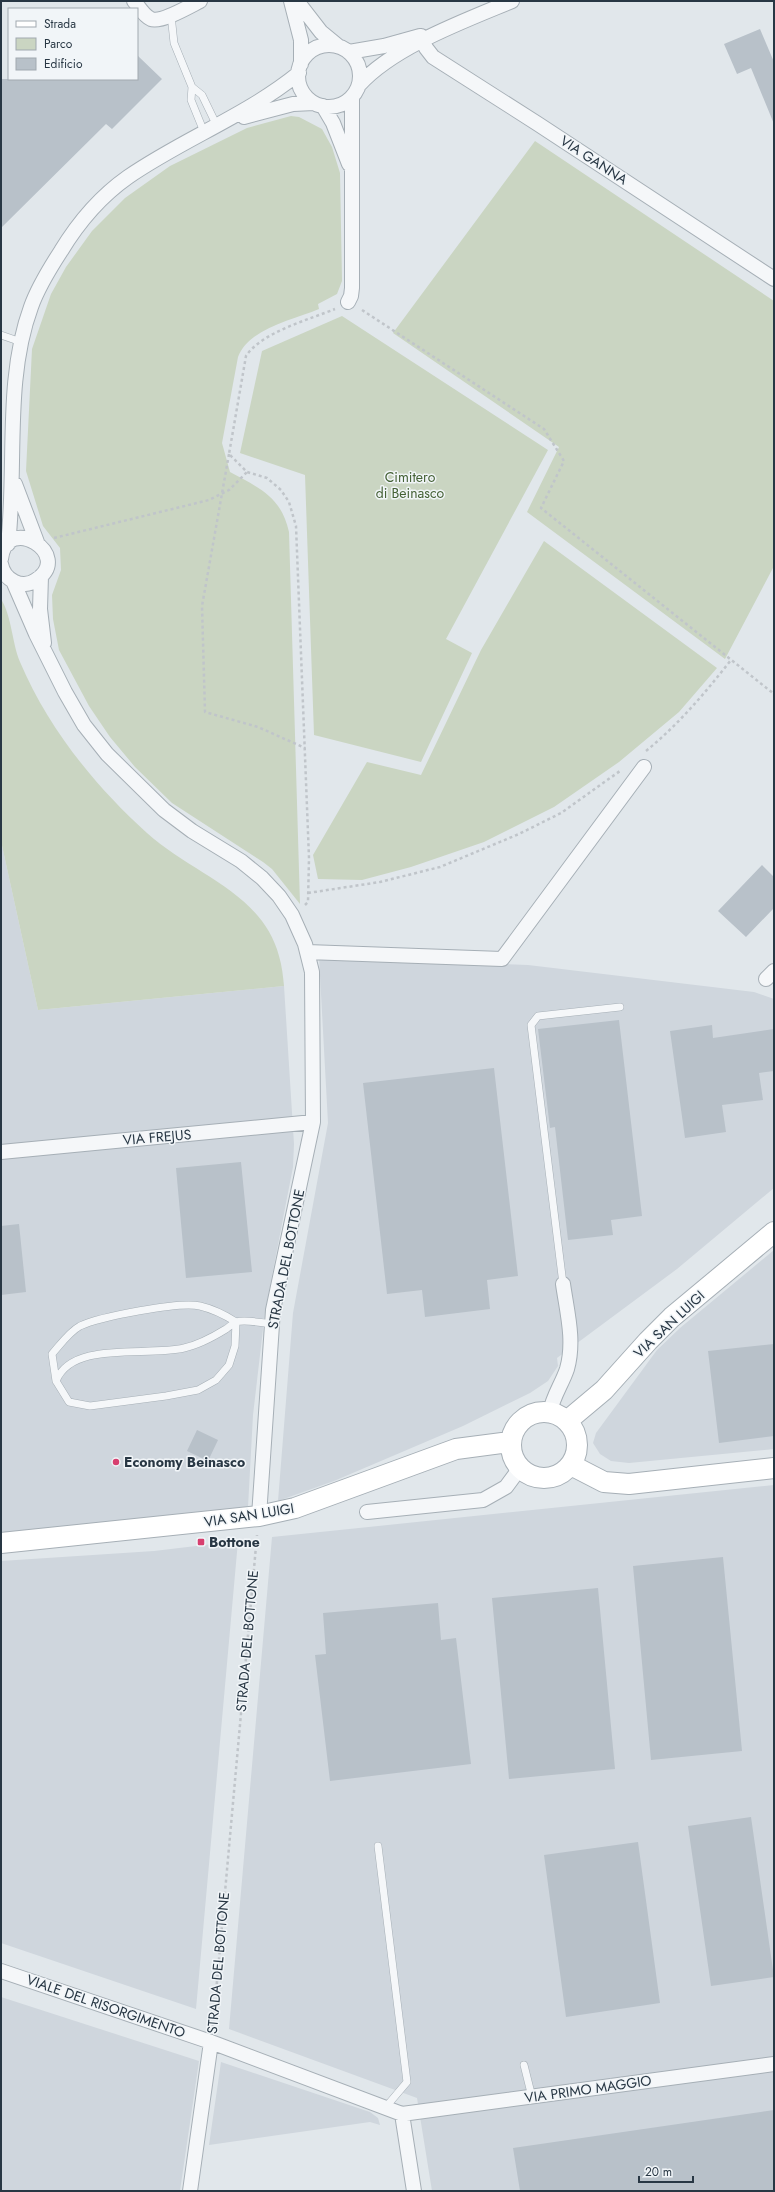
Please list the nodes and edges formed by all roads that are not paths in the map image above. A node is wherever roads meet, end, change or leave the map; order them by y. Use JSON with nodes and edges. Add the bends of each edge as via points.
{"nodes":[{"id":1,"x":134,"y":1,"type":"edge"},
{"id":2,"x":200,"y":1,"type":"edge"},
{"id":3,"x":291,"y":1,"type":"edge"},
{"id":4,"x":297,"y":1,"type":"edge"},
{"id":5,"x":512,"y":1,"type":"edge"},
{"id":6,"x":171,"y":15,"type":"junction"},
{"id":7,"x":422,"y":39,"type":"junction"},
{"id":8,"x":344,"y":49,"type":"junction"},
{"id":9,"x":300,"y":69,"type":"junction"},
{"id":10,"x":192,"y":87,"type":"junction"},
{"id":11,"x":355,"y":91,"type":"junction"},
{"id":12,"x":319,"y":104,"type":"junction"},
{"id":13,"x":224,"y":123,"type":"junction"},
{"id":14,"x":204,"y":132,"type":"junction"},
{"id":15,"x":352,"y":171,"type":"junction"},
{"id":16,"x":774,"y":279,"type":"edge"},
{"id":17,"x":348,"y":302,"type":"road end"},
{"id":18,"x":1,"y":335,"type":"edge"},
{"id":19,"x":21,"y":342,"type":"junction"},
{"id":20,"x":13,"y":478,"type":"junction"},
{"id":21,"x":38,"y":543,"type":"junction"},
{"id":22,"x":3,"y":551,"type":"edge"},
{"id":23,"x":1,"y":564,"type":"edge"},
{"id":24,"x":41,"y":576,"type":"junction"},
{"id":25,"x":8,"y":579,"type":"edge"},
{"id":26,"x":45,"y":652,"type":"junction"},
{"id":27,"x":644,"y":760,"type":"road end"},
{"id":28,"x":307,"y":952,"type":"junction"},
{"id":29,"x":620,"y":1007,"type":"dead end"},
{"id":30,"x":314,"y":1122,"type":"junction"},
{"id":31,"x":1,"y":1152,"type":"edge"},
{"id":32,"x":774,"y":1232,"type":"edge"},
{"id":33,"x":562,"y":1284,"type":"joint"},
{"id":34,"x":236,"y":1322,"type":"junction"},
{"id":35,"x":272,"y":1324,"type":"junction"},
{"id":36,"x":56,"y":1382,"type":"junction"},
{"id":37,"x":550,"y":1412,"type":"junction"},
{"id":38,"x":567,"y":1421,"type":"junction"},
{"id":39,"x":510,"y":1442,"type":"junction"},
{"id":40,"x":571,"y":1465,"type":"junction"},
{"id":41,"x":520,"y":1468,"type":"junction"},
{"id":42,"x":774,"y":1468,"type":"edge"},
{"id":43,"x":367,"y":1512,"type":"dead end"},
{"id":44,"x":259,"y":1516,"type":"junction"},
{"id":45,"x":1,"y":1543,"type":"edge"},
{"id":46,"x":378,"y":1846,"type":"dead end"},
{"id":47,"x":1,"y":1971,"type":"edge"},
{"id":48,"x":211,"y":2042,"type":"junction"},
{"id":49,"x":774,"y":2064,"type":"edge"},
{"id":50,"x":524,"y":2065,"type":"dead end"},
{"id":51,"x":532,"y":2096,"type":"junction"},
{"id":52,"x":385,"y":2108,"type":"junction"},
{"id":53,"x":402,"y":2114,"type":"junction"},
{"id":54,"x":190,"y":2191,"type":"edge"},
{"id":55,"x":414,"y":2191,"type":"edge"}],
"edges":[{"from":1,"to":6,"type":"street","via":[[150,19],[158,20]]},
{"from":2,"to":6,"type":"street"},
{"from":3,"to":9,"type":"street","via":[[301,40]]},
{"from":4,"to":8,"type":"street","via":[[321,32]]},
{"from":5,"to":7,"type":"street"},
{"from":6,"to":10,"type":"lane","via":[[174,43]]},
{"from":7,"to":8,"type":"street","via":[[384,46]]},
{"from":7,"to":11,"type":"street","via":[[372,71]]},
{"from":7,"to":16,"type":"street","name":"VIA GANNA","via":[[433,57]]},
{"from":8,"to":9,"type":"street","via":[[327,45],[317,47],[308,53]]},
{"from":8,"to":11,"type":"street","via":[[359,68]]},
{"from":9,"to":12,"type":"street","via":[[301,89]]},
{"from":9,"to":13,"type":"street","via":[[281,88]]},
{"from":10,"to":13,"type":"lane","via":[[202,95]]},
{"from":10,"to":14,"type":"lane","via":[[191,100]]},
{"from":11,"to":12,"type":"street","via":[[342,104]]},
{"from":11,"to":15,"type":"street"},
{"from":12,"to":13,"type":"street","via":[[293,104]]},
{"from":12,"to":15,"type":"street","via":[[333,123]]},
{"from":13,"to":14,"type":"street"},
{"from":14,"to":19,"type":"street","via":[[157,158],[126,179],[96,205],[72,234],[49,270],[31,306]]},
{"from":15,"to":17,"type":"street","via":[[352,292]]},
{"from":18,"to":19,"type":"lane"},
{"from":19,"to":20,"type":"street","via":[[16,370]]},
{"from":20,"to":21,"type":"street"},
{"from":20,"to":22,"type":"street"},
{"from":21,"to":22,"type":"street","via":[[22,538]]},
{"from":21,"to":24,"type":"street","via":[[46,556],[47,564]]},
{"from":23,"to":25,"type":"street","name":"STRADA DEL BOTTONE"},
{"from":24,"to":25,"type":"street","via":[[28,584]]},
{"from":24,"to":26,"type":"street","via":[[40,609]]},
{"from":25,"to":26,"type":"street","name":"STRADA DEL BOTTONE"},
{"from":26,"to":28,"type":"street","name":"STRADA DEL BOTTONE","via":[[84,725],[107,754],[164,810],[262,878],[292,915]]},
{"from":27,"to":28,"type":"street","via":[[502,959]]},
{"from":28,"to":30,"type":"street","name":"STRADA DEL BOTTONE","via":[[312,972]]},
{"from":29,"to":33,"type":"lane","via":[[538,1016],[530,1025]]},
{"from":30,"to":31,"type":"street","name":"VIA FREJUS"},
{"from":30,"to":35,"type":"street","name":"STRADA DEL BOTTONE"},
{"from":32,"to":38,"type":"street","name":"VIA SAN LUIGI","via":[[672,1317],[604,1390]]},
{"from":33,"to":37,"type":"street","via":[[570,1335],[569,1360],[566,1372],[552,1399]]},
{"from":34,"to":35,"type":"lane"},
{"from":34,"to":36,"type":"lane","via":[[187,1348],[167,1352],[97,1353],[66,1366],[60,1371]]},
{"from":34,"to":36,"type":"lane","via":[[219,1312],[198,1305],[168,1307],[105,1318],[80,1326],[52,1354]]},
{"from":34,"to":36,"type":"lane","via":[[235,1346],[229,1365],[216,1380],[198,1390],[90,1406],[69,1402]]},
{"from":35,"to":44,"type":"street","name":"STRADA DEL BOTTONE"},
{"from":37,"to":38,"type":"street"},
{"from":37,"to":39,"type":"street","via":[[537,1412],[525,1418],[514,1430]]},
{"from":38,"to":40,"type":"street","via":[[576,1434],[577,1442],[577,1452]]},
{"from":39,"to":41,"type":"street","via":[[512,1455]]},
{"from":39,"to":44,"type":"street","name":"VIA SAN LUIGI","via":[[456,1448],[296,1508]]},
{"from":40,"to":41,"type":"street","via":[[559,1475],[544,1479],[531,1476]]},
{"from":40,"to":42,"type":"street","via":[[604,1482],[629,1484]]},
{"from":41,"to":43,"type":"street","via":[[506,1487],[483,1500]]},
{"from":44,"to":45,"type":"street","name":"VIA SAN LUIGI"},
{"from":46,"to":52,"type":"lane","via":[[407,2082]]},
{"from":47,"to":48,"type":"street","name":"VIALE DEL RISORGIMENTO"},
{"from":48,"to":52,"type":"street","name":"VIA PRIMO MAGGIO"},
{"from":48,"to":54,"type":"street","name":"STRADA DEL BOTTONE"},
{"from":49,"to":51,"type":"street","name":"VIA PRIMO MAGGIO"},
{"from":50,"to":51,"type":"lane"},
{"from":51,"to":53,"type":"street","name":"VIA PRIMO MAGGIO"},
{"from":52,"to":53,"type":"street","name":"VIA PRIMO MAGGIO"},
{"from":53,"to":55,"type":"street"}]}
